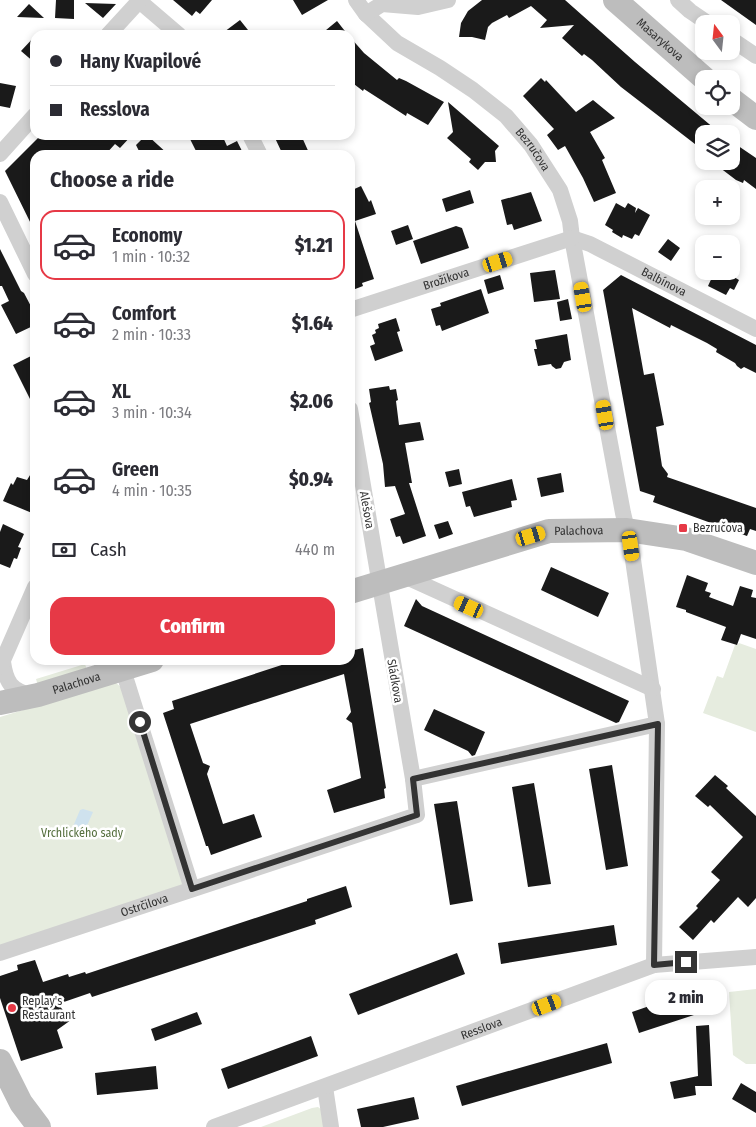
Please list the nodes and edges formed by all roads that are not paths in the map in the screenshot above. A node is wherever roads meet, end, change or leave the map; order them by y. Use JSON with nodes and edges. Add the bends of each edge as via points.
{"nodes":[{"id":1,"x":139,"y":0,"type":"edge"},
{"id":2,"x":356,"y":0,"type":"edge"},
{"id":3,"x":448,"y":0,"type":"edge"},
{"id":4,"x":615,"y":0,"type":"edge"},
{"id":5,"x":678,"y":0,"type":"edge"},
{"id":6,"x":366,"y":14,"type":"junction"},
{"id":7,"x":696,"y":15,"type":"edge"},
{"id":8,"x":112,"y":30,"type":"edge"},
{"id":9,"x":173,"y":30,"type":"edge"},
{"id":10,"x":740,"y":45,"type":"edge"},
{"id":11,"x":756,"y":56,"type":"edge"},
{"id":12,"x":695,"y":70,"type":"edge"},
{"id":13,"x":740,"y":106,"type":"edge"},
{"id":14,"x":756,"y":118,"type":"edge"},
{"id":15,"x":30,"y":121,"type":"edge"},
{"id":16,"x":0,"y":154,"type":"edge"},
{"id":17,"x":0,"y":202,"type":"edge"},
{"id":18,"x":572,"y":238,"type":"junction"},
{"id":19,"x":30,"y":264,"type":"edge"},
{"id":20,"x":355,"y":308,"type":"edge"},
{"id":21,"x":756,"y":329,"type":"edge"},
{"id":22,"x":355,"y":438,"type":"edge"},
{"id":23,"x":627,"y":530,"type":"junction"},
{"id":24,"x":756,"y":563,"type":"edge"},
{"id":25,"x":402,"y":575,"type":"junction"},
{"id":26,"x":379,"y":582,"type":"junction"},
{"id":27,"x":355,"y":590,"type":"edge"},
{"id":28,"x":30,"y":598,"type":"edge"},
{"id":29,"x":2,"y":664,"type":"edge"},
{"id":30,"x":138,"y":665,"type":"edge"},
{"id":31,"x":123,"y":670,"type":"junction"},
{"id":32,"x":653,"y":690,"type":"junction"},
{"id":33,"x":32,"y":696,"type":"junction"},
{"id":34,"x":0,"y":703,"type":"edge"},
{"id":35,"x":658,"y":724,"type":"junction"},
{"id":36,"x":413,"y":779,"type":"junction"},
{"id":37,"x":192,"y":889,"type":"junction"},
{"id":38,"x":0,"y":953,"type":"edge"},
{"id":39,"x":756,"y":957,"type":"edge"},
{"id":40,"x":654,"y":965,"type":"junction"},
{"id":41,"x":0,"y":1061,"type":"edge"},
{"id":42,"x":325,"y":1087,"type":"junction"},
{"id":43,"x":39,"y":1127,"type":"edge"},
{"id":44,"x":214,"y":1127,"type":"edge"},
{"id":45,"x":331,"y":1127,"type":"edge"}],
"edges":[{"from":1,"to":8,"type":"street"},
{"from":1,"to":9,"type":"street"},
{"from":2,"to":6,"type":"street","name":"Bezručova"},
{"from":3,"to":6,"type":"street","via":[[418,7],[382,4]]},
{"from":4,"to":12,"type":"street","name":"Masarykova"},
{"from":5,"to":7,"type":"street"},
{"from":6,"to":18,"type":"street","name":"Bezručova","via":[[397,43],[440,68],[506,116],[531,145],[560,190]]},
{"from":10,"to":11,"type":"street"},
{"from":13,"to":14,"type":"street"},
{"from":15,"to":16,"type":"street"},
{"from":17,"to":19,"type":"street"},
{"from":18,"to":20,"type":"street","name":"Brožíkova"},
{"from":18,"to":21,"type":"street","name":"Balbínova","via":[[590,244]]},
{"from":18,"to":23,"type":"street","name":"Bezručova"},
{"from":22,"to":26,"type":"street","name":"Alešova"},
{"from":23,"to":24,"type":"street","name":"Palachova","via":[[686,539]]},
{"from":23,"to":25,"type":"street","name":"Palachova","via":[[549,531]]},
{"from":23,"to":32,"type":"street","name":"Bezručova"},
{"from":25,"to":26,"type":"street","name":"Palachova"},
{"from":25,"to":32,"type":"street"},
{"from":26,"to":27,"type":"street","name":"Palachova"},
{"from":26,"to":36,"type":"street","name":"Sládkova"},
{"from":28,"to":29,"type":"street"},
{"from":29,"to":33,"type":"street","via":[[9,683],[20,693]]},
{"from":30,"to":31,"type":"street","name":"Palachova"},
{"from":31,"to":33,"type":"street","name":"Palachova"},
{"from":31,"to":37,"type":"street"},
{"from":32,"to":35,"type":"street","name":"Bezručova"},
{"from":33,"to":34,"type":"street","name":"Palachova"},
{"from":35,"to":36,"type":"street"},
{"from":35,"to":40,"type":"street","name":"Bezručova"},
{"from":36,"to":37,"type":"street","name":"Ostrčilova","via":[[417,815]]},
{"from":37,"to":38,"type":"street","name":"Ostrčilova"},
{"from":39,"to":40,"type":"street","name":"Resslova"},
{"from":40,"to":42,"type":"street","name":"Resslova"},
{"from":41,"to":43,"type":"street","via":[[21,1103]]},
{"from":42,"to":44,"type":"street","name":"Resslova"},
{"from":42,"to":45,"type":"street"}]}
